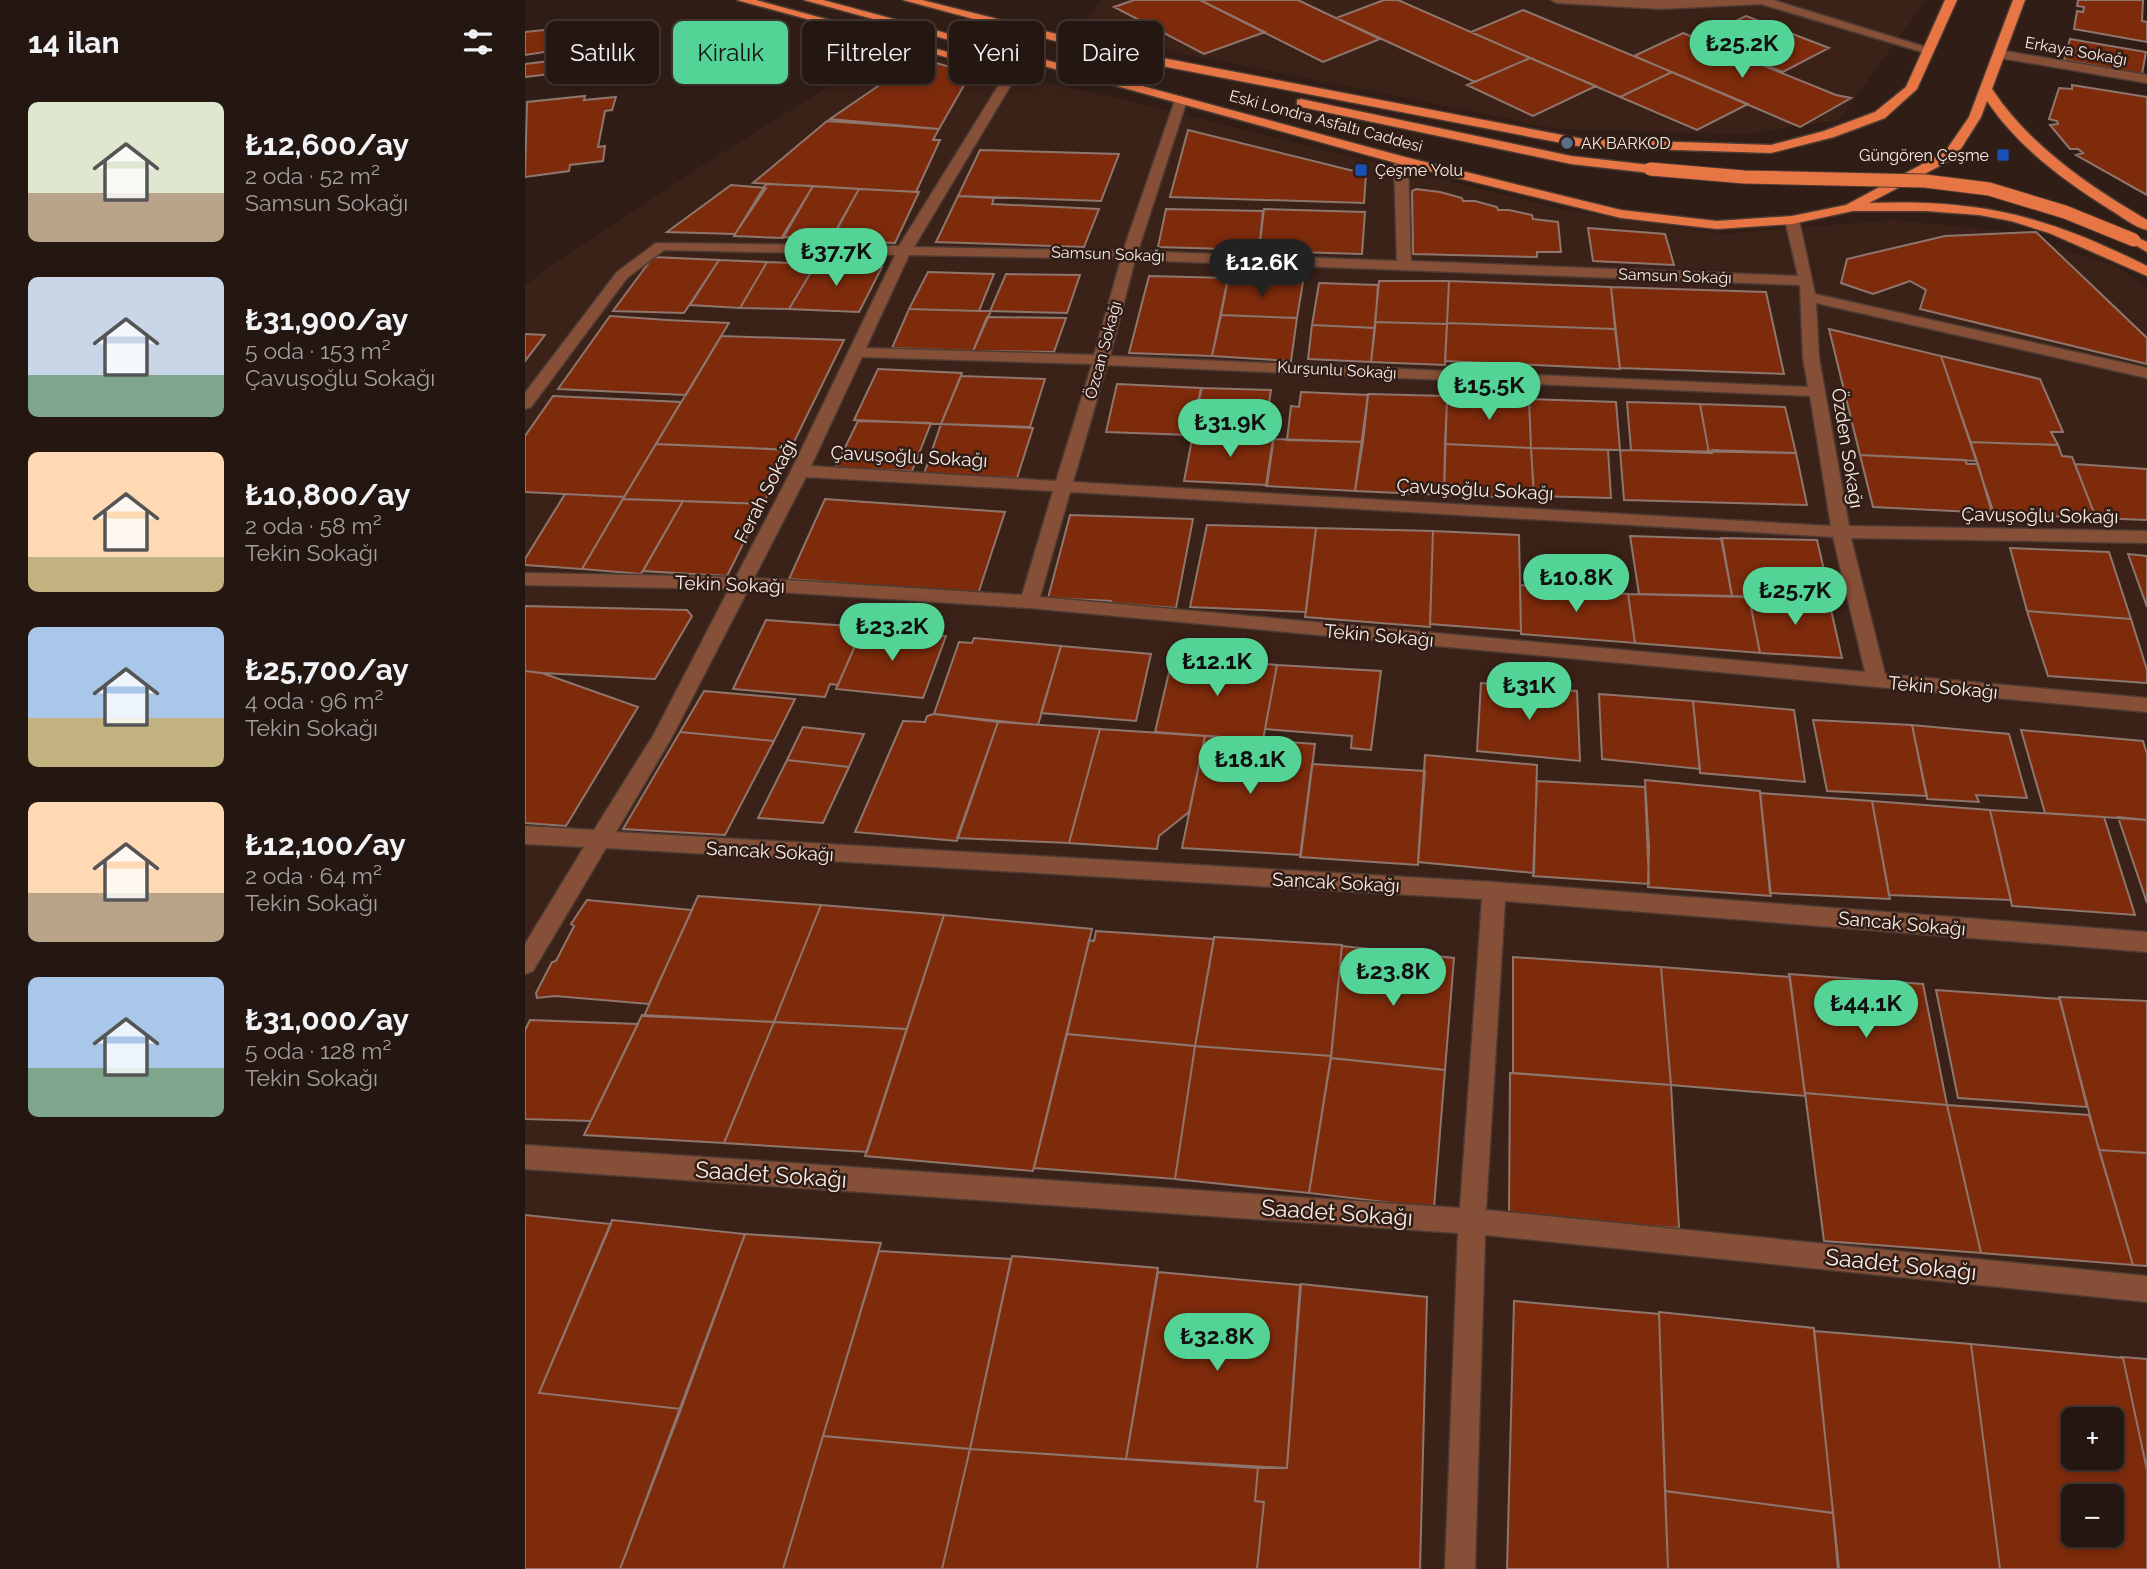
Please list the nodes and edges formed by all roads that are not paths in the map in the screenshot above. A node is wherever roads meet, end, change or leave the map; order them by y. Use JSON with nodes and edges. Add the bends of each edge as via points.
{"nodes":[{"id":1,"x":743,"y":0,"type":"edge"},
{"id":2,"x":810,"y":0,"type":"edge"},
{"id":3,"x":909,"y":0,"type":"edge"},
{"id":4,"x":972,"y":0,"type":"edge"},
{"id":5,"x":1557,"y":0,"type":"edge"},
{"id":6,"x":1762,"y":0,"type":"edge"},
{"id":7,"x":1951,"y":0,"type":"edge"},
{"id":8,"x":2019,"y":0,"type":"edge"},
{"id":9,"x":928,"y":3,"type":"edge"},
{"id":10,"x":990,"y":21,"type":"edge"},
{"id":11,"x":995,"y":21,"type":"edge"},
{"id":12,"x":1926,"y":49,"type":"junction"},
{"id":13,"x":949,"y":54,"type":"edge"},
{"id":14,"x":1999,"y":54,"type":"junction"},
{"id":15,"x":1163,"y":62,"type":"edge"},
{"id":16,"x":1163,"y":67,"type":"edge"},
{"id":17,"x":1058,"y":68,"type":"edge"},
{"id":18,"x":2147,"y":79,"type":"edge"},
{"id":19,"x":998,"y":84,"type":"edge"},
{"id":20,"x":1117,"y":84,"type":"edge"},
{"id":21,"x":1986,"y":89,"type":"junction"},
{"id":22,"x":1181,"y":100,"type":"junction"},
{"id":23,"x":1401,"y":160,"type":"junction"},
{"id":24,"x":1850,"y":208,"type":"junction"},
{"id":25,"x":1792,"y":220,"type":"junction"},
{"id":26,"x":2147,"y":226,"type":"edge"},
{"id":27,"x":2141,"y":244,"type":"edge"},
{"id":28,"x":905,"y":249,"type":"junction"},
{"id":29,"x":1129,"y":255,"type":"junction"},
{"id":30,"x":1404,"y":265,"type":"junction"},
{"id":31,"x":2147,"y":272,"type":"edge"},
{"id":32,"x":1807,"y":289,"type":"junction"},
{"id":33,"x":856,"y":352,"type":"junction"},
{"id":34,"x":1101,"y":360,"type":"junction"},
{"id":35,"x":2147,"y":373,"type":"edge"},
{"id":36,"x":1818,"y":392,"type":"junction"},
{"id":37,"x":525,"y":404,"type":"edge"},
{"id":38,"x":800,"y":471,"type":"junction"},
{"id":39,"x":1064,"y":487,"type":"junction"},
{"id":40,"x":1841,"y":532,"type":"junction"},
{"id":41,"x":2147,"y":537,"type":"edge"},
{"id":42,"x":525,"y":579,"type":"edge"},
{"id":43,"x":741,"y":583,"type":"junction"},
{"id":44,"x":1029,"y":602,"type":"junction"},
{"id":45,"x":1877,"y":681,"type":"junction"},
{"id":46,"x":2147,"y":705,"type":"edge"},
{"id":47,"x":525,"y":835,"type":"edge"},
{"id":48,"x":599,"y":841,"type":"junction"},
{"id":49,"x":1494,"y":891,"type":"junction"},
{"id":50,"x":2147,"y":942,"type":"edge"},
{"id":51,"x":525,"y":964,"type":"edge"},
{"id":52,"x":525,"y":1157,"type":"edge"},
{"id":53,"x":1472,"y":1221,"type":"junction"},
{"id":54,"x":2147,"y":1289,"type":"edge"},
{"id":55,"x":1460,"y":1569,"type":"edge"}],
"edges":[{"from":1,"to":13,"type":"main road"},
{"from":2,"to":17,"type":"main road","name":"Eski Londra Asfaltı Caddesi"},
{"from":3,"to":9,"type":"main road","name":"Eski Londra Asfaltı Caddesi"},
{"from":4,"to":11,"type":"main road"},
{"from":5,"to":6,"type":"street","via":[[1684,5]]},
{"from":6,"to":12,"type":"street"},
{"from":7,"to":12,"type":"main road","name":"Eski Londra Asfaltı Caddesi"},
{"from":8,"to":14,"type":"main road","name":"Eski Londra Asfaltı Caddesi"},
{"from":9,"to":10,"type":"main road","name":"Eski Londra Asfaltı Caddesi"},
{"from":12,"to":15,"type":"main road","name":"Eski Londra Asfaltı Caddesi","via":[[1910,89],[1880,115],[1771,149],[1583,143]]},
{"from":14,"to":18,"type":"street","name":"Erkaya Sokağı"},
{"from":14,"to":21,"type":"main road","name":"Eski Londra Asfaltı Caddesi"},
{"from":16,"to":27,"type":"main road","bridge":true,"via":[[1251,92],[1571,160],[1744,177],[1924,181],[1989,189],[2065,212]]},
{"from":19,"to":28,"type":"street","name":"Ferah Sokağı"},
{"from":20,"to":22,"type":"main road","name":"Eski Londra Asfaltı Caddesi"},
{"from":21,"to":24,"type":"main road","name":"Eski Londra Asfaltı Caddesi","via":[[1975,117],[1950,155]]},
{"from":21,"to":26,"type":"main road","via":[[2000,113],[2039,151]]},
{"from":22,"to":23,"type":"main road","name":"Eski Londra Asfaltı Caddesi"},
{"from":22,"to":29,"type":"street","name":"Özcan Sokağı"},
{"from":23,"to":25,"type":"main road","name":"Eski Londra Asfaltı Caddesi","via":[[1621,214],[1717,225]]},
{"from":23,"to":30,"type":"street"},
{"from":24,"to":25,"type":"main road","name":"Eski Londra Asfaltı Caddesi"},
{"from":24,"to":31,"type":"main road","via":[[1915,206],[1997,214],[2067,236]]},
{"from":25,"to":32,"type":"street","name":"Özden Sokağı"},
{"from":28,"to":29,"type":"street","name":"Samsun Sokağı"},
{"from":28,"to":33,"type":"street","name":"Ferah Sokağı"},
{"from":28,"to":37,"type":"street","name":"Samsun Sokağı","via":[[661,246],[622,275]]},
{"from":29,"to":30,"type":"street","name":"Samsun Sokağı"},
{"from":29,"to":34,"type":"street","name":"Özcan Sokağı"},
{"from":30,"to":32,"type":"street","name":"Samsun Sokağı"},
{"from":32,"to":35,"type":"street","name":"Samsun Sokağı"},
{"from":32,"to":36,"type":"street","name":"Özden Sokağı"},
{"from":33,"to":34,"type":"street","name":"Kurşunlu Sokağı"},
{"from":33,"to":38,"type":"street","name":"Ferah Sokağı"},
{"from":34,"to":36,"type":"street","name":"Kurşunlu Sokağı"},
{"from":34,"to":39,"type":"street","name":"Özcan Sokağı"},
{"from":36,"to":40,"type":"street","name":"Özden Sokağı"},
{"from":38,"to":39,"type":"street","name":"Çavuşoğlu Sokağı"},
{"from":38,"to":43,"type":"street","name":"Ferah Sokağı"},
{"from":39,"to":40,"type":"street","name":"Çavuşoğlu Sokağı"},
{"from":39,"to":44,"type":"street","name":"Özcan Sokağı"},
{"from":40,"to":41,"type":"street","name":"Çavuşoğlu Sokağı"},
{"from":40,"to":45,"type":"street","name":"Özden Sokağı"},
{"from":42,"to":43,"type":"street","name":"Tekin Sokağı"},
{"from":43,"to":44,"type":"street","name":"Tekin Sokağı"},
{"from":43,"to":48,"type":"street","name":"Ferah Sokağı","via":[[662,737]]},
{"from":44,"to":45,"type":"street","name":"Tekin Sokağı"},
{"from":45,"to":46,"type":"street","name":"Tekin Sokağı"},
{"from":47,"to":48,"type":"street","name":"Sancak Sokağı"},
{"from":48,"to":49,"type":"street","name":"Sancak Sokağı"},
{"from":48,"to":51,"type":"street","name":"Ferah Sokağı"},
{"from":49,"to":50,"type":"street","name":"Sancak Sokağı"},
{"from":49,"to":53,"type":"street"},
{"from":52,"to":53,"type":"street","name":"Saadet Sokağı"},
{"from":53,"to":54,"type":"street","name":"Saadet Sokağı"},
{"from":53,"to":55,"type":"street"}]}
